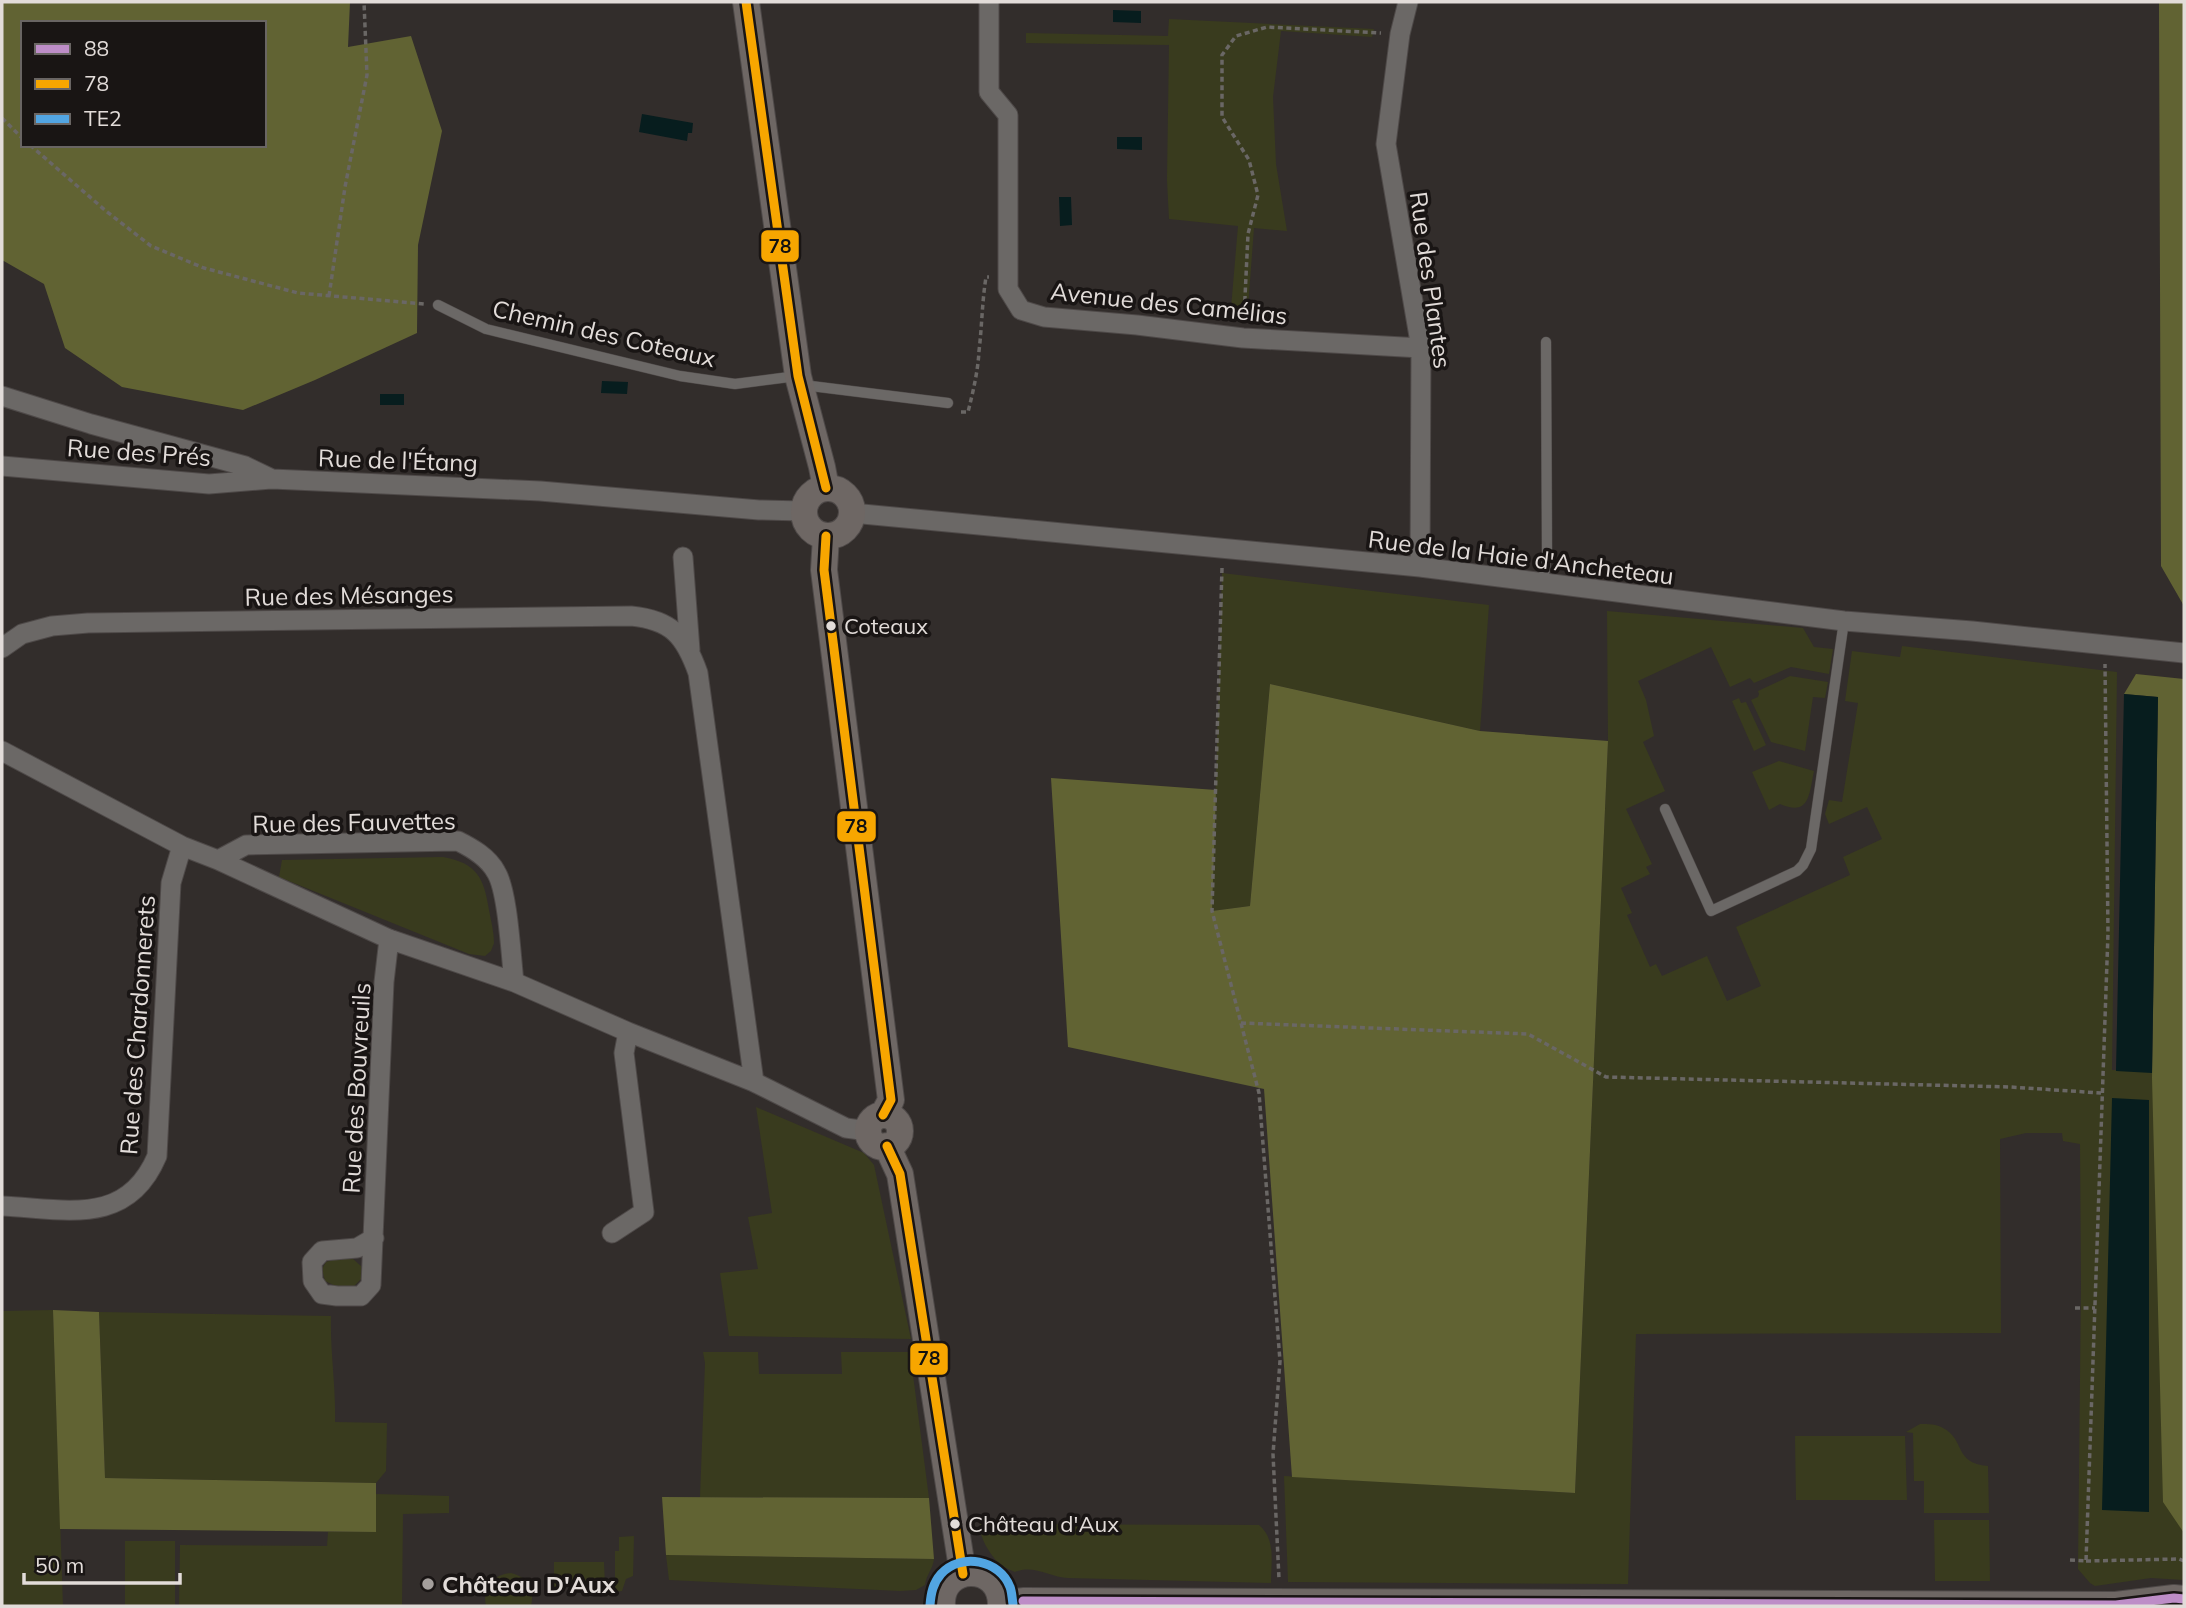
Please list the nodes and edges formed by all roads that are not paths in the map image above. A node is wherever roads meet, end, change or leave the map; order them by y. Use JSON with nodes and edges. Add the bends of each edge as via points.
{"nodes":[{"id":1,"x":746,"y":2,"type":"edge"},
{"id":2,"x":989,"y":2,"type":"edge"},
{"id":3,"x":1408,"y":2,"type":"edge"},
{"id":4,"x":439,"y":305,"type":"road end"},
{"id":5,"x":1546,"y":342,"type":"dead end"},
{"id":6,"x":1421,"y":348,"type":"junction"},
{"id":7,"x":799,"y":380,"type":"junction"},
{"id":8,"x":2,"y":396,"type":"edge"},
{"id":9,"x":948,"y":403,"type":"road end"},
{"id":10,"x":2,"y":466,"type":"edge"},
{"id":11,"x":272,"y":479,"type":"junction"},
{"id":12,"x":826,"y":488,"type":"junction"},
{"id":13,"x":803,"y":511,"type":"junction"},
{"id":14,"x":852,"y":513,"type":"junction"},
{"id":15,"x":825,"y":536,"type":"junction"},
{"id":16,"x":683,"y":557,"type":"dead end"},
{"id":17,"x":1420,"y":568,"type":"junction"},
{"id":18,"x":1543,"y":584,"type":"junction"},
{"id":19,"x":1844,"y":621,"type":"junction"},
{"id":20,"x":2,"y":648,"type":"edge"},
{"id":21,"x":690,"y":650,"type":"junction"},
{"id":22,"x":2184,"y":653,"type":"edge"},
{"id":23,"x":2,"y":751,"type":"edge"},
{"id":24,"x":1665,"y":809,"type":"dead end"},
{"id":25,"x":182,"y":846,"type":"junction"},
{"id":26,"x":218,"y":860,"type":"junction"},
{"id":27,"x":389,"y":939,"type":"junction"},
{"id":28,"x":514,"y":982,"type":"junction"},
{"id":29,"x":628,"y":1032,"type":"junction"},
{"id":30,"x":754,"y":1082,"type":"junction"},
{"id":31,"x":879,"y":1131,"type":"junction"},
{"id":32,"x":2,"y":1206,"type":"edge"},
{"id":33,"x":612,"y":1233,"type":"dead end"},
{"id":34,"x":374,"y":1238,"type":"dead end"},
{"id":35,"x":963,"y":1574,"type":"junction"},
{"id":36,"x":2184,"y":1599,"type":"edge"},
{"id":37,"x":1001,"y":1605,"type":"edge"},
{"id":38,"x":1635,"y":1605,"type":"edge"},
{"id":39,"x":942,"y":1606,"type":"edge"}],
"edges":[{"from":1,"to":7,"type":"street"},
{"from":2,"to":6,"type":"street","name":"Avenue des Camélias","via":[[989,92],[1008,115],[1008,289],[1021,310],[1044,317],[1243,338]]},
{"from":3,"to":6,"type":"street","name":"Rue des Plantes","via":[[1386,144]]},
{"from":4,"to":7,"type":"lane","name":"Chemin des Coteaux","via":[[486,329],[680,376],[735,384]]},
{"from":5,"to":18,"type":"lane","via":[[1547,553]]},
{"from":6,"to":17,"type":"street","name":"Rue des Plantes"},
{"from":7,"to":9,"type":"lane","name":"Chemin des Coteaux"},
{"from":7,"to":12,"type":"street"},
{"from":8,"to":11,"type":"street","name":"Rue de l'Étang","via":[[246,466]]},
{"from":10,"to":11,"type":"street","name":"Rue des Prés","via":[[209,484]]},
{"from":11,"to":13,"type":"street","name":"Rue de l'Étang","via":[[540,491]]},
{"from":12,"to":13,"type":"street","via":[[811,495]]},
{"from":12,"to":14,"type":"street","via":[[840,490],[851,503]]},
{"from":13,"to":15,"type":"street","via":[[810,527]]},
{"from":14,"to":15,"type":"street","via":[[846,528]]},
{"from":14,"to":17,"type":"street","name":"Rue de la Haie d'Ancheteau"},
{"from":15,"to":31,"type":"street","via":[[824,570],[891,1100]]},
{"from":16,"to":21,"type":"street","name":"Rue des Mésanges"},
{"from":17,"to":18,"type":"street","name":"Rue de la Haie d'Ancheteau"},
{"from":18,"to":19,"type":"street","name":"Rue de la Haie d'Ancheteau"},
{"from":19,"to":22,"type":"street","name":"Rue de la Haie d'Ancheteau"},
{"from":19,"to":24,"type":"lane","via":[[1811,849],[1803,865],[1711,911]]},
{"from":20,"to":21,"type":"street","name":"Rue des Mésanges","via":[[22,634],[88,623],[631,616],[652,618],[675,631]]},
{"from":21,"to":30,"type":"street","name":"Rue des Mésanges","via":[[698,673]]},
{"from":23,"to":25,"type":"street","name":"Rue des Fauvettes"},
{"from":25,"to":26,"type":"street","name":"Rue des Fauvettes"},
{"from":25,"to":32,"type":"street","name":"Rue des Chardonnerets","via":[[171,883],[157,1156],[149,1174],[115,1204],[85,1210]]},
{"from":26,"to":27,"type":"street","name":"Rue des Fauvettes"},
{"from":26,"to":28,"type":"street","name":"Rue des Fauvettes","via":[[246,845],[458,841],[477,851],[496,872]]},
{"from":27,"to":28,"type":"street","name":"Rue des Fauvettes"},
{"from":27,"to":34,"type":"street","name":"Rue des Bouvreuils"},
{"from":28,"to":29,"type":"street","name":"Rue des Fauvettes"},
{"from":29,"to":30,"type":"street","name":"Rue des Fauvettes"},
{"from":29,"to":33,"type":"street","via":[[624,1053],[644,1212]]},
{"from":30,"to":31,"type":"street","name":"Rue des Fauvettes","via":[[846,1128]]},
{"from":31,"to":35,"type":"street","via":[[900,1174]]},
{"from":35,"to":37,"type":"street","via":[[989,1578],[1000,1593]]},
{"from":35,"to":39,"type":"street","via":[[945,1588]]},
{"from":36,"to":38,"type":"street","via":[[2116,1605]]},
{"from":37,"to":38,"type":"street","via":[[1023,1601]]}]}
